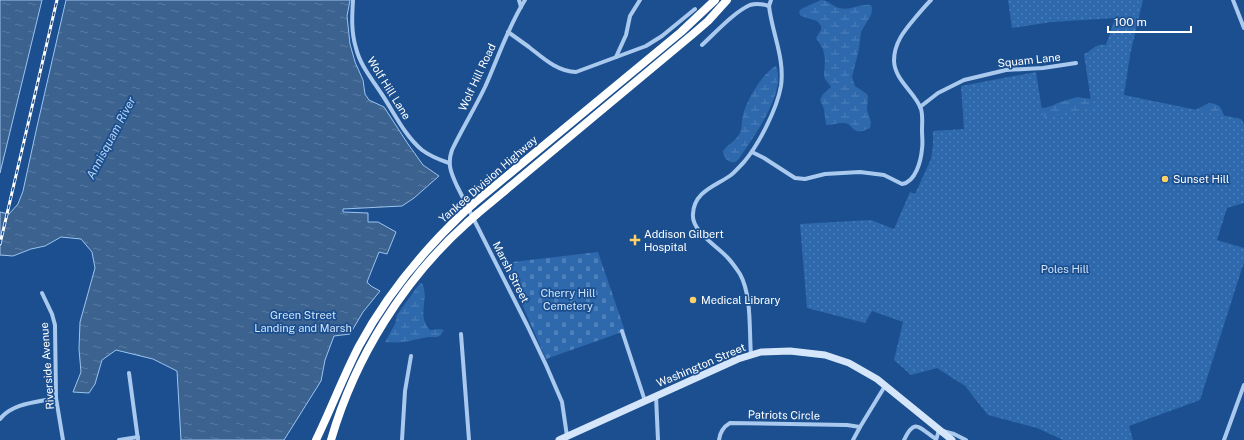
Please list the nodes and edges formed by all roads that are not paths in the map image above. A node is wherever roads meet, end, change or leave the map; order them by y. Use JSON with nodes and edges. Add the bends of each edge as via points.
{"nodes":[{"id":1,"x":353,"y":0,"type":"edge"},
{"id":2,"x":519,"y":0,"type":"edge"},
{"id":3,"x":525,"y":0,"type":"edge"},
{"id":4,"x":640,"y":0,"type":"edge"},
{"id":5,"x":715,"y":0,"type":"edge"},
{"id":6,"x":727,"y":0,"type":"edge"},
{"id":7,"x":771,"y":0,"type":"edge"},
{"id":8,"x":931,"y":0,"type":"edge"},
{"id":9,"x":1233,"y":0,"type":"edge"},
{"id":10,"x":769,"y":6,"type":"junction"},
{"id":11,"x":521,"y":7,"type":"junction"},
{"id":12,"x":695,"y":9,"type":"dead end"},
{"id":13,"x":1244,"y":28,"type":"edge"},
{"id":14,"x":508,"y":32,"type":"junction"},
{"id":15,"x":702,"y":45,"type":"dead end"},
{"id":16,"x":616,"y":57,"type":"junction"},
{"id":17,"x":1076,"y":63,"type":"dead end"},
{"id":18,"x":920,"y":107,"type":"junction"},
{"id":19,"x":752,"y":152,"type":"junction"},
{"id":20,"x":449,"y":163,"type":"junction"},
{"id":21,"x":42,"y":294,"type":"dead end"},
{"id":22,"x":622,"y":331,"type":"dead end"},
{"id":23,"x":461,"y":334,"type":"dead end"},
{"id":24,"x":751,"y":355,"type":"junction"},
{"id":25,"x":412,"y":356,"type":"dead end"},
{"id":26,"x":129,"y":373,"type":"dead end"},
{"id":27,"x":1244,"y":385,"type":"edge"},
{"id":28,"x":885,"y":386,"type":"junction"},
{"id":29,"x":656,"y":396,"type":"junction"},
{"id":30,"x":56,"y":398,"type":"junction"},
{"id":31,"x":645,"y":401,"type":"junction"},
{"id":32,"x":0,"y":419,"type":"edge"},
{"id":33,"x":860,"y":427,"type":"junction"},
{"id":34,"x":939,"y":430,"type":"junction"},
{"id":35,"x":567,"y":436,"type":"junction"},
{"id":36,"x":138,"y":438,"type":"edge"},
{"id":37,"x":936,"y":439,"type":"edge"},
{"id":38,"x":63,"y":440,"type":"edge"},
{"id":39,"x":119,"y":440,"type":"edge"},
{"id":40,"x":316,"y":440,"type":"edge"},
{"id":41,"x":331,"y":440,"type":"edge"},
{"id":42,"x":402,"y":440,"type":"edge"},
{"id":43,"x":469,"y":440,"type":"edge"},
{"id":44,"x":559,"y":440,"type":"edge"},
{"id":45,"x":658,"y":440,"type":"edge"},
{"id":46,"x":719,"y":440,"type":"edge"},
{"id":47,"x":853,"y":440,"type":"edge"},
{"id":48,"x":904,"y":440,"type":"edge"},
{"id":49,"x":952,"y":440,"type":"edge"},
{"id":50,"x":966,"y":440,"type":"edge"},
{"id":51,"x":1224,"y":440,"type":"edge"}],
"edges":[{"from":1,"to":20,"type":"street","name":"Wolf Hill Lane","via":[[352,31],[356,49],[370,79],[413,141],[427,153]]},
{"from":2,"to":11,"type":"street"},
{"from":3,"to":11,"type":"street","name":"Wolf Hill Road"},
{"from":4,"to":16,"type":"street","via":[[630,16],[626,35]]},
{"from":5,"to":40,"type":"highway","name":"Yankee Division Highway","bridge":true,"via":[[681,32],[463,212],[440,235],[375,320],[348,368]]},
{"from":6,"to":41,"type":"highway","name":"Yankee Division Highway","bridge":true,"via":[[693,34],[477,214],[430,260],[388,316],[364,358],[339,414]]},
{"from":7,"to":10,"type":"street"},
{"from":8,"to":18,"type":"street","via":[[897,42],[894,63],[896,71]]},
{"from":9,"to":13,"type":"street"},
{"from":10,"to":15,"type":"street","via":[[752,5],[741,10]]},
{"from":10,"to":19,"type":"street","via":[[779,52],[781,87],[774,110]]},
{"from":11,"to":14,"type":"street","name":"Wolf Hill Road"},
{"from":12,"to":16,"type":"street","via":[[652,43]]},
{"from":14,"to":16,"type":"street","via":[[549,62],[568,72],[584,70]]},
{"from":14,"to":20,"type":"street","name":"Wolf Hill Road","via":[[484,88],[452,150]]},
{"from":17,"to":18,"type":"street","name":"Squam Lane","via":[[1006,70],[964,80],[938,93]]},
{"from":18,"to":19,"type":"street","via":[[922,149],[915,174],[905,183],[884,175],[860,172],[795,178]]},
{"from":19,"to":24,"type":"street","via":[[732,174],[705,190],[693,208],[693,218],[699,231],[730,260],[743,281],[748,300]]},
{"from":20,"to":35,"type":"street","name":"Marsh Street","via":[[451,174],[554,383],[563,406]]},
{"from":21,"to":30,"type":"street","name":"Riverside Avenue","via":[[55,325]]},
{"from":22,"to":31,"type":"street"},
{"from":23,"to":43,"type":"street"},
{"from":24,"to":28,"type":"main road","name":"Washington Street","via":[[790,351],[825,355],[849,363]]},
{"from":24,"to":29,"type":"main road","name":"Washington Street"},
{"from":25,"to":42,"type":"street","via":[[405,391]]},
{"from":26,"to":36,"type":"street"},
{"from":27,"to":51,"type":"street"},
{"from":28,"to":33,"type":"street"},
{"from":28,"to":34,"type":"main road","name":"Washington Street"},
{"from":29,"to":31,"type":"main road","name":"Washington Street"},
{"from":29,"to":45,"type":"street"},
{"from":30,"to":32,"type":"street","via":[[22,405],[8,411]]},
{"from":30,"to":38,"type":"street","name":"Riverside Avenue"},
{"from":31,"to":35,"type":"main road","name":"Washington Street"},
{"from":33,"to":46,"type":"street","name":"Patriots Circle","via":[[730,423],[723,428]]},
{"from":33,"to":47,"type":"street"},
{"from":34,"to":37,"type":"street"},
{"from":34,"to":49,"type":"main road","name":"Washington Street"},
{"from":34,"to":50,"type":"street"},
{"from":35,"to":44,"type":"main road","name":"Washington Street"},
{"from":36,"to":39,"type":"street"},
{"from":37,"to":48,"type":"street","via":[[912,426]]}]}
